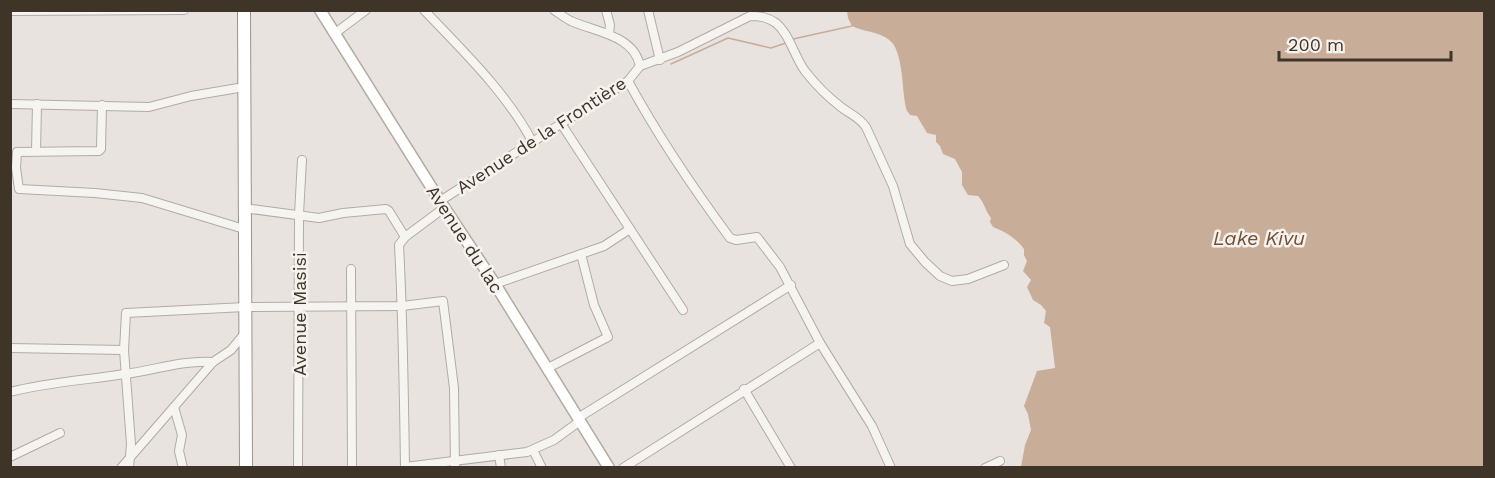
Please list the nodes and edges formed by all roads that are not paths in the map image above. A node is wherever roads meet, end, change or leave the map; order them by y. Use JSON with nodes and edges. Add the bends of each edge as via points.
{"nodes":[{"id":1,"x":184,"y":10,"type":"edge"},
{"id":2,"x":244,"y":10,"type":"edge"},
{"id":3,"x":320,"y":10,"type":"edge"},
{"id":4,"x":366,"y":10,"type":"edge"},
{"id":5,"x":424,"y":10,"type":"edge"},
{"id":6,"x":554,"y":10,"type":"edge"},
{"id":7,"x":606,"y":10,"type":"edge"},
{"id":8,"x":648,"y":10,"type":"edge"},
{"id":9,"x":10,"y":11,"type":"edge"},
{"id":10,"x":751,"y":13,"type":"edge"},
{"id":11,"x":334,"y":34,"type":"junction"},
{"id":12,"x":609,"y":34,"type":"junction"},
{"id":13,"x":660,"y":60,"type":"junction"},
{"id":14,"x":640,"y":66,"type":"junction"},
{"id":15,"x":628,"y":81,"type":"junction"},
{"id":16,"x":244,"y":87,"type":"junction"},
{"id":17,"x":10,"y":104,"type":"edge"},
{"id":18,"x":37,"y":104,"type":"junction"},
{"id":19,"x":102,"y":105,"type":"junction"},
{"id":20,"x":562,"y":125,"type":"junction"},
{"id":21,"x":533,"y":143,"type":"junction"},
{"id":22,"x":36,"y":151,"type":"junction"},
{"id":23,"x":302,"y":160,"type":"dead end"},
{"id":24,"x":442,"y":204,"type":"junction"},
{"id":25,"x":244,"y":208,"type":"junction"},
{"id":26,"x":299,"y":214,"type":"junction"},
{"id":27,"x":244,"y":229,"type":"junction"},
{"id":28,"x":630,"y":229,"type":"junction"},
{"id":29,"x":405,"y":237,"type":"junction"},
{"id":30,"x":581,"y":254,"type":"junction"},
{"id":31,"x":1004,"y":265,"type":"dead end"},
{"id":32,"x":351,"y":269,"type":"dead end"},
{"id":33,"x":495,"y":284,"type":"junction"},
{"id":34,"x":791,"y":285,"type":"junction"},
{"id":35,"x":402,"y":306,"type":"junction"},
{"id":36,"x":245,"y":307,"type":"junction"},
{"id":37,"x":299,"y":307,"type":"junction"},
{"id":38,"x":351,"y":307,"type":"junction"},
{"id":39,"x":682,"y":310,"type":"dead end"},
{"id":40,"x":245,"y":333,"type":"junction"},
{"id":41,"x":820,"y":343,"type":"junction"},
{"id":42,"x":10,"y":348,"type":"edge"},
{"id":43,"x":124,"y":350,"type":"junction"},
{"id":44,"x":213,"y":362,"type":"junction"},
{"id":45,"x":548,"y":368,"type":"junction"},
{"id":46,"x":126,"y":374,"type":"junction"},
{"id":47,"x":744,"y":389,"type":"junction"},
{"id":48,"x":10,"y":392,"type":"edge"},
{"id":49,"x":174,"y":407,"type":"junction"},
{"id":50,"x":579,"y":420,"type":"junction"},
{"id":51,"x":60,"y":433,"type":"dead end"},
{"id":52,"x":533,"y":450,"type":"junction"},
{"id":53,"x":499,"y":455,"type":"junction"},
{"id":54,"x":10,"y":457,"type":"edge"},
{"id":55,"x":1000,"y":461,"type":"dead end"},
{"id":56,"x":129,"y":463,"type":"edge"},
{"id":57,"x":454,"y":464,"type":"edge"},
{"id":58,"x":405,"y":467,"type":"edge"},
{"id":59,"x":121,"y":468,"type":"edge"},
{"id":60,"x":183,"y":468,"type":"edge"},
{"id":61,"x":246,"y":468,"type":"edge"},
{"id":62,"x":298,"y":468,"type":"edge"},
{"id":63,"x":352,"y":468,"type":"edge"},
{"id":64,"x":501,"y":468,"type":"edge"},
{"id":65,"x":542,"y":468,"type":"edge"},
{"id":66,"x":609,"y":468,"type":"edge"},
{"id":67,"x":623,"y":468,"type":"edge"},
{"id":68,"x":791,"y":468,"type":"edge"},
{"id":69,"x":891,"y":468,"type":"edge"},
{"id":70,"x":985,"y":468,"type":"edge"}],
"edges":[{"from":1,"to":9,"type":"street"},
{"from":2,"to":16,"type":"highway"},
{"from":3,"to":11,"type":"main road","name":"Avenue du lac"},
{"from":4,"to":11,"type":"street"},
{"from":5,"to":21,"type":"street","via":[[511,107]]},
{"from":6,"to":12,"type":"street"},
{"from":7,"to":12,"type":"street"},
{"from":8,"to":13,"type":"street"},
{"from":10,"to":13,"type":"street"},
{"from":10,"to":31,"type":"street","via":[[781,29],[806,72],[866,127],[893,186],[910,244],[925,262],[952,281]]},
{"from":11,"to":24,"type":"main road","name":"Avenue du lac"},
{"from":12,"to":14,"type":"street","via":[[633,51]]},
{"from":13,"to":14,"type":"street"},
{"from":14,"to":15,"type":"street","name":"Avenue de la Frontière"},
{"from":15,"to":20,"type":"street","name":"Avenue de la Frontière"},
{"from":15,"to":34,"type":"street","via":[[730,238],[760,239]]},
{"from":16,"to":19,"type":"street","via":[[149,107]]},
{"from":16,"to":25,"type":"highway"},
{"from":17,"to":18,"type":"street"},
{"from":18,"to":19,"type":"street"},
{"from":18,"to":22,"type":"street"},
{"from":19,"to":22,"type":"street","via":[[99,151]]},
{"from":20,"to":21,"type":"street","name":"Avenue de la Frontière"},
{"from":20,"to":28,"type":"street"},
{"from":21,"to":24,"type":"street","name":"Avenue de la Frontière"},
{"from":22,"to":27,"type":"street","via":[[16,154],[19,189],[141,198]]},
{"from":23,"to":26,"type":"street","name":"Avenue Masisi"},
{"from":24,"to":29,"type":"street","name":"Avenue de la Frontière"},
{"from":24,"to":33,"type":"main road","name":"Avenue du lac"},
{"from":25,"to":26,"type":"street"},
{"from":25,"to":27,"type":"highway"},
{"from":26,"to":29,"type":"street","via":[[318,218],[386,209]]},
{"from":26,"to":37,"type":"street","name":"Avenue Masisi"},
{"from":27,"to":36,"type":"highway"},
{"from":28,"to":30,"type":"street","via":[[604,246]]},
{"from":28,"to":39,"type":"street"},
{"from":29,"to":35,"type":"street","via":[[399,245]]},
{"from":30,"to":33,"type":"street"},
{"from":30,"to":45,"type":"street","via":[[594,305],[608,337]]},
{"from":32,"to":38,"type":"street"},
{"from":33,"to":45,"type":"main road","name":"Avenue du lac"},
{"from":34,"to":41,"type":"street"},
{"from":34,"to":50,"type":"street"},
{"from":35,"to":38,"type":"street"},
{"from":35,"to":57,"type":"street","via":[[443,301],[454,388]]},
{"from":35,"to":58,"type":"street"},
{"from":36,"to":37,"type":"street"},
{"from":36,"to":40,"type":"highway"},
{"from":36,"to":43,"type":"street","via":[[129,311],[125,315]]},
{"from":37,"to":38,"type":"street"},
{"from":37,"to":62,"type":"street","name":"Avenue Masisi"},
{"from":38,"to":63,"type":"street"},
{"from":40,"to":44,"type":"street","via":[[231,350]]},
{"from":40,"to":61,"type":"highway"},
{"from":41,"to":47,"type":"street"},
{"from":41,"to":69,"type":"street","via":[[872,426]]},
{"from":42,"to":43,"type":"street"},
{"from":43,"to":46,"type":"street"},
{"from":44,"to":46,"type":"street","via":[[190,362]]},
{"from":44,"to":49,"type":"street"},
{"from":45,"to":50,"type":"main road","name":"Avenue du lac"},
{"from":46,"to":48,"type":"street"},
{"from":46,"to":56,"type":"street"},
{"from":47,"to":67,"type":"street"},
{"from":47,"to":68,"type":"street"},
{"from":49,"to":56,"type":"street"},
{"from":49,"to":60,"type":"street","via":[[182,435]]},
{"from":50,"to":52,"type":"street","via":[[554,440]]},
{"from":50,"to":66,"type":"main road","name":"Avenue du lac"},
{"from":51,"to":54,"type":"street"},
{"from":52,"to":53,"type":"street"},
{"from":52,"to":65,"type":"street"},
{"from":53,"to":57,"type":"street"},
{"from":53,"to":64,"type":"street"},
{"from":55,"to":70,"type":"street"},
{"from":56,"to":59,"type":"street"},
{"from":57,"to":58,"type":"street"}]}
